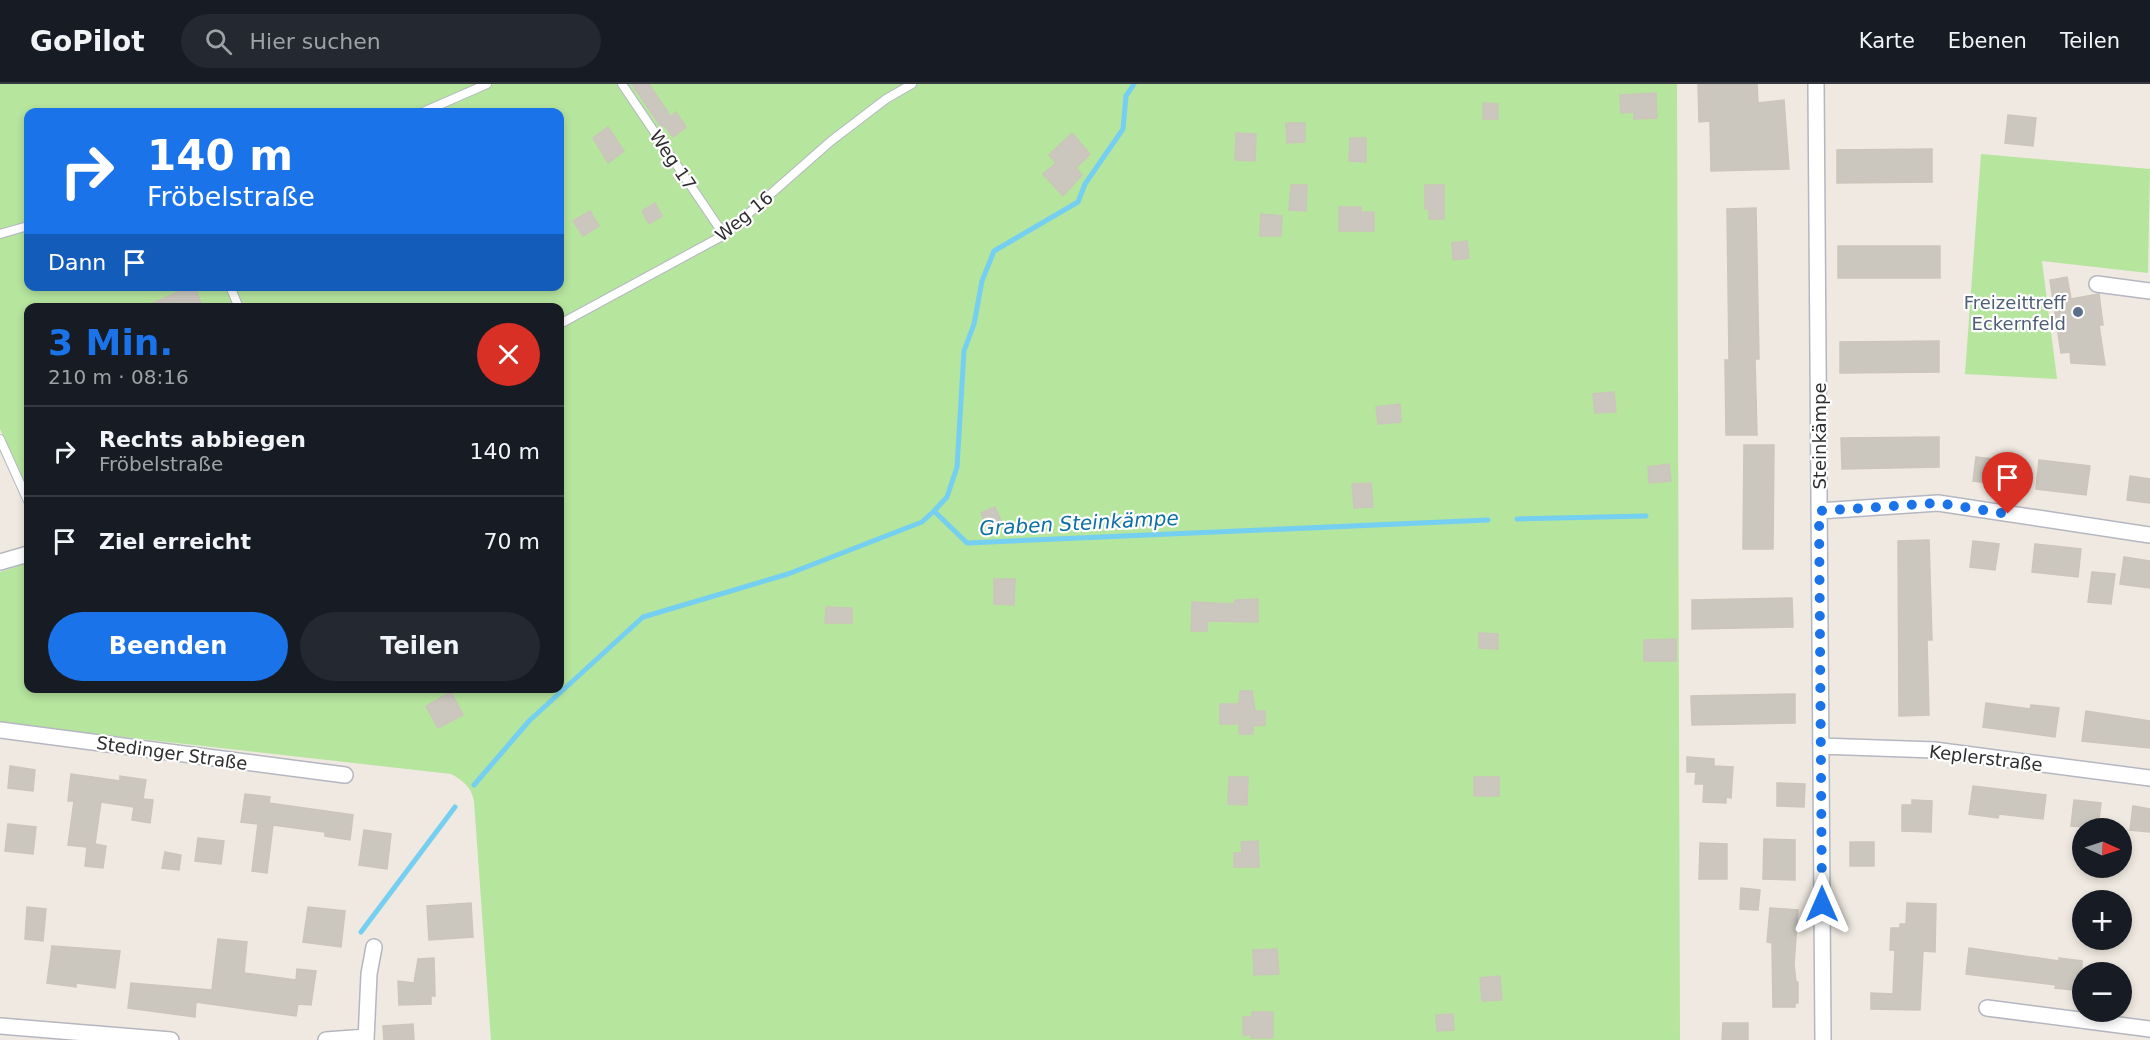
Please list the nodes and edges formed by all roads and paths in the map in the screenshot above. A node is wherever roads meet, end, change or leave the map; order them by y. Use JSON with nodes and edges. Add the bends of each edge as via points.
{"nodes":[{"id":1,"x":487,"y":84,"type":"edge"},
{"id":2,"x":622,"y":84,"type":"edge"},
{"id":3,"x":912,"y":84,"type":"edge"},
{"id":4,"x":1816,"y":84,"type":"edge"},
{"id":5,"x":432,"y":108,"type":"edge"},
{"id":6,"x":24,"y":227,"type":"edge"},
{"id":7,"x":0,"y":234,"type":"edge"},
{"id":8,"x":724,"y":235,"type":"junction"},
{"id":9,"x":2097,"y":284,"type":"dead end"},
{"id":10,"x":2150,"y":291,"type":"edge"},
{"id":11,"x":564,"y":322,"type":"edge"},
{"id":12,"x":0,"y":439,"type":"edge"},
{"id":13,"x":24,"y":492,"type":"edge"},
{"id":14,"x":1819,"y":511,"type":"junction"},
{"id":15,"x":2150,"y":535,"type":"edge"},
{"id":16,"x":24,"y":555,"type":"edge"},
{"id":17,"x":0,"y":562,"type":"edge"},
{"id":18,"x":0,"y":729,"type":"edge"},
{"id":19,"x":1821,"y":746,"type":"junction"},
{"id":20,"x":345,"y":775,"type":"dead end"},
{"id":21,"x":2150,"y":778,"type":"edge"},
{"id":22,"x":374,"y":947,"type":"dead end"},
{"id":23,"x":1987,"y":1008,"type":"dead end"},
{"id":24,"x":0,"y":1026,"type":"edge"},
{"id":25,"x":2150,"y":1029,"type":"edge"},
{"id":26,"x":366,"y":1038,"type":"edge"},
{"id":27,"x":171,"y":1040,"type":"edge"},
{"id":28,"x":326,"y":1040,"type":"edge"},
{"id":29,"x":1823,"y":1040,"type":"edge"}],
"edges":[{"from":1,"to":5,"type":"lane"},
{"from":2,"to":8,"type":"lane","name":"Weg 17"},
{"from":3,"to":8,"type":"lane","name":"Weg 16","via":[[831,141]]},
{"from":4,"to":14,"type":"street","name":"Steinkämpe"},
{"from":6,"to":7,"type":"lane"},
{"from":8,"to":11,"type":"lane","name":"Weg 16"},
{"from":9,"to":10,"type":"street"},
{"from":12,"to":13,"type":"lane"},
{"from":14,"to":15,"type":"street","via":[[1938,503]]},
{"from":14,"to":19,"type":"street","name":"Steinkämpe"},
{"from":16,"to":17,"type":"street"},
{"from":18,"to":20,"type":"street","name":"Stedinger Straße"},
{"from":19,"to":21,"type":"street","name":"Keplerstraße","via":[[1934,750]]},
{"from":19,"to":29,"type":"street","name":"Steinkämpe"},
{"from":22,"to":26,"type":"street"},
{"from":23,"to":25,"type":"street"},
{"from":24,"to":27,"type":"street"},
{"from":26,"to":28,"type":"street"}]}
